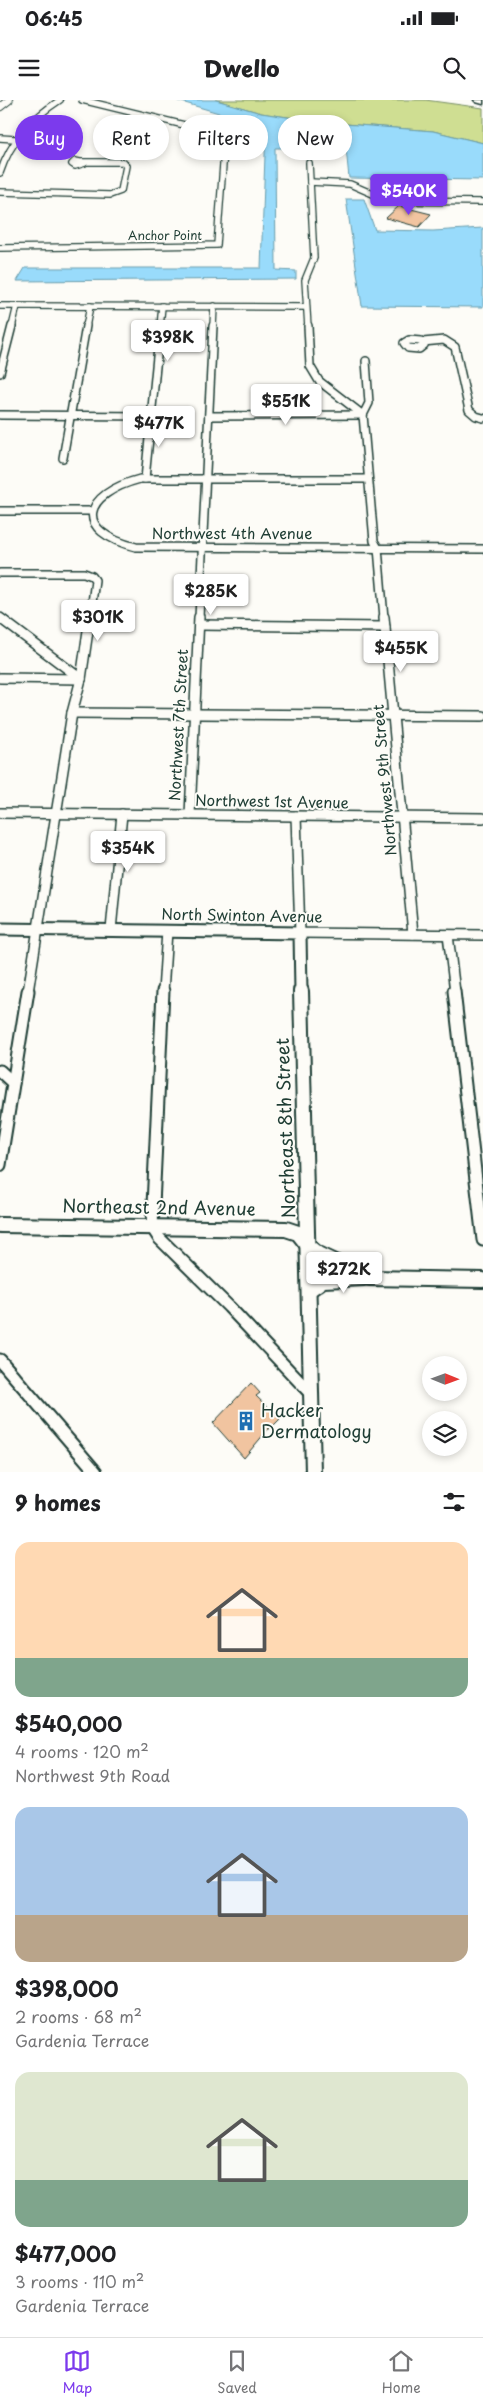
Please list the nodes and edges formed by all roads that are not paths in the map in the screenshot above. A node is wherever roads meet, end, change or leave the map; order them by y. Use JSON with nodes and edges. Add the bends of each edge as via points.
{"nodes":[{"id":1,"x":9,"y":100,"type":"edge"},
{"id":2,"x":60,"y":100,"type":"edge"},
{"id":3,"x":82,"y":100,"type":"edge"},
{"id":4,"x":479,"y":100,"type":"edge"},
{"id":5,"x":483,"y":100,"type":"edge"},
{"id":6,"x":0,"y":106,"type":"edge"},
{"id":7,"x":37,"y":115,"type":"edge"},
{"id":8,"x":179,"y":124,"type":"edge"},
{"id":9,"x":0,"y":138,"type":"edge"},
{"id":10,"x":15,"y":139,"type":"joint"},
{"id":11,"x":0,"y":143,"type":"edge"},
{"id":12,"x":11,"y":144,"type":"junction"},
{"id":13,"x":223,"y":160,"type":"edge"},
{"id":14,"x":84,"y":162,"type":"dead end"},
{"id":15,"x":309,"y":163,"type":"dead end"},
{"id":16,"x":0,"y":173,"type":"edge"},
{"id":17,"x":310,"y":182,"type":"junction"},
{"id":18,"x":0,"y":192,"type":"edge"},
{"id":19,"x":483,"y":202,"type":"edge"},
{"id":20,"x":0,"y":248,"type":"edge"},
{"id":21,"x":0,"y":306,"type":"edge"},
{"id":22,"x":16,"y":306,"type":"junction"},
{"id":23,"x":90,"y":306,"type":"junction"},
{"id":24,"x":162,"y":306,"type":"junction"},
{"id":25,"x":214,"y":306,"type":"junction"},
{"id":26,"x":306,"y":307,"type":"junction"},
{"id":27,"x":423,"y":342,"type":"dead end"},
{"id":28,"x":366,"y":361,"type":"dead end"},
{"id":29,"x":0,"y":374,"type":"edge"},
{"id":30,"x":363,"y":414,"type":"junction"},
{"id":31,"x":0,"y":415,"type":"edge"},
{"id":32,"x":71,"y":415,"type":"junction"},
{"id":33,"x":152,"y":416,"type":"junction"},
{"id":34,"x":209,"y":416,"type":"junction"},
{"id":35,"x":482,"y":417,"type":"edge"},
{"id":36,"x":63,"y":458,"type":"dead end"},
{"id":37,"x":206,"y":478,"type":"junction"},
{"id":38,"x":145,"y":479,"type":"junction"},
{"id":39,"x":368,"y":479,"type":"junction"},
{"id":40,"x":0,"y":511,"type":"edge"},
{"id":41,"x":92,"y":511,"type":"junction"},
{"id":42,"x":203,"y":547,"type":"junction"},
{"id":43,"x":378,"y":548,"type":"junction"},
{"id":44,"x":483,"y":549,"type":"edge"},
{"id":45,"x":0,"y":573,"type":"edge"},
{"id":46,"x":0,"y":618,"type":"edge"},
{"id":47,"x":199,"y":625,"type":"junction"},
{"id":48,"x":385,"y":627,"type":"junction"},
{"id":49,"x":0,"y":678,"type":"edge"},
{"id":50,"x":81,"y":679,"type":"junction"},
{"id":51,"x":72,"y":712,"type":"junction"},
{"id":52,"x":195,"y":714,"type":"junction"},
{"id":53,"x":393,"y":715,"type":"junction"},
{"id":54,"x":483,"y":716,"type":"edge"},
{"id":55,"x":0,"y":812,"type":"edge"},
{"id":56,"x":57,"y":813,"type":"junction"},
{"id":57,"x":122,"y":814,"type":"junction"},
{"id":58,"x":190,"y":815,"type":"junction"},
{"id":59,"x":296,"y":816,"type":"junction"},
{"id":60,"x":402,"y":817,"type":"junction"},
{"id":61,"x":483,"y":818,"type":"edge"},
{"id":62,"x":0,"y":929,"type":"edge"},
{"id":63,"x":37,"y":930,"type":"junction"},
{"id":64,"x":111,"y":930,"type":"junction"},
{"id":65,"x":167,"y":931,"type":"junction"},
{"id":66,"x":300,"y":933,"type":"junction"},
{"id":67,"x":413,"y":934,"type":"junction"},
{"id":68,"x":448,"y":935,"type":"junction"},
{"id":69,"x":483,"y":935,"type":"edge"},
{"id":70,"x":0,"y":1071,"type":"edge"},
{"id":71,"x":13,"y":1083,"type":"junction"},
{"id":72,"x":0,"y":1166,"type":"edge"},
{"id":73,"x":0,"y":1225,"type":"edge"},
{"id":74,"x":152,"y":1227,"type":"junction"},
{"id":75,"x":483,"y":1240,"type":"edge"},
{"id":76,"x":309,"y":1246,"type":"junction"},
{"id":77,"x":369,"y":1278,"type":"junction"},
{"id":78,"x":483,"y":1280,"type":"edge"},
{"id":79,"x":310,"y":1290,"type":"junction"},
{"id":80,"x":0,"y":1360,"type":"edge"},
{"id":81,"x":311,"y":1394,"type":"junction"},
{"id":82,"x":96,"y":1472,"type":"edge"},
{"id":83,"x":313,"y":1472,"type":"edge"}],
"edges":[{"from":1,"to":6,"type":"street"},
{"from":2,"to":7,"type":"street"},
{"from":3,"to":8,"type":"street"},
{"from":4,"to":5,"type":"highway"},
{"from":9,"to":10,"type":"street"},
{"from":10,"to":12,"type":"street"},
{"from":11,"to":12,"type":"street"},
{"from":12,"to":16,"type":"street"},
{"from":13,"to":20,"type":"street","name":"Anchor Point","via":[[217,246]]},
{"from":14,"to":18,"type":"street","via":[[124,162],[121,191],[110,195]]},
{"from":15,"to":17,"type":"street"},
{"from":17,"to":19,"type":"street","via":[[350,184],[389,201]]},
{"from":17,"to":26,"type":"street","via":[[314,258],[305,280]]},
{"from":21,"to":22,"type":"street"},
{"from":22,"to":23,"type":"street"},
{"from":22,"to":29,"type":"street"},
{"from":23,"to":24,"type":"street"},
{"from":23,"to":32,"type":"street"},
{"from":24,"to":25,"type":"street"},
{"from":24,"to":33,"type":"street"},
{"from":25,"to":26,"type":"street"},
{"from":25,"to":34,"type":"street","name":"Northwest 7th Street"},
{"from":26,"to":30,"type":"street","via":[[310,366],[314,375]]},
{"from":27,"to":35,"type":"street","via":[[444,340],[455,346],[469,410]]},
{"from":28,"to":30,"type":"street","name":"Northwest 9th Street","via":[[369,403]]},
{"from":30,"to":34,"type":"street"},
{"from":30,"to":39,"type":"street","name":"Northwest 9th Street"},
{"from":31,"to":32,"type":"street"},
{"from":32,"to":33,"type":"street"},
{"from":32,"to":36,"type":"street"},
{"from":33,"to":38,"type":"street"},
{"from":34,"to":37,"type":"street","name":"Northwest 7th Street"},
{"from":37,"to":38,"type":"street"},
{"from":37,"to":39,"type":"street"},
{"from":37,"to":42,"type":"street","name":"Northwest 7th Street"},
{"from":38,"to":41,"type":"street","via":[[130,480],[110,488],[96,500]]},
{"from":39,"to":43,"type":"street","name":"Northwest 9th Street","via":[[374,541]]},
{"from":40,"to":41,"type":"street"},
{"from":41,"to":42,"type":"street","name":"Northwest 4th Avenue","via":[[93,522],[99,530],[119,543],[136,547]]},
{"from":42,"to":43,"type":"street","name":"Northwest 4th Avenue"},
{"from":42,"to":47,"type":"street","name":"Northwest 7th Street"},
{"from":43,"to":44,"type":"street","name":"Northwest 4th Avenue"},
{"from":43,"to":48,"type":"street","name":"Northwest 9th Street"},
{"from":45,"to":50,"type":"street","via":[[84,573],[92,576],[95,580]]},
{"from":46,"to":50,"type":"street"},
{"from":47,"to":48,"type":"street"},
{"from":47,"to":52,"type":"street","name":"Northwest 7th Street"},
{"from":48,"to":53,"type":"street","name":"Northwest 9th Street"},
{"from":49,"to":50,"type":"street"},
{"from":50,"to":51,"type":"street"},
{"from":51,"to":52,"type":"street"},
{"from":51,"to":56,"type":"street"},
{"from":52,"to":53,"type":"street"},
{"from":52,"to":58,"type":"street","name":"Northwest 7th Street"},
{"from":53,"to":54,"type":"street"},
{"from":53,"to":60,"type":"street","name":"Northwest 9th Street"},
{"from":55,"to":56,"type":"street","name":"Northwest 1st Avenue"},
{"from":56,"to":57,"type":"street","name":"Northwest 1st Avenue"},
{"from":56,"to":63,"type":"street"},
{"from":57,"to":58,"type":"street","name":"Northwest 1st Avenue"},
{"from":57,"to":64,"type":"street"},
{"from":58,"to":59,"type":"street","name":"Northwest 1st Avenue"},
{"from":59,"to":60,"type":"street","name":"Northwest 1st Avenue"},
{"from":59,"to":66,"type":"street"},
{"from":60,"to":61,"type":"street","name":"Northwest 1st Avenue"},
{"from":60,"to":67,"type":"street","name":"Northwest 9th Street"},
{"from":62,"to":63,"type":"street","name":"North Swinton Avenue"},
{"from":63,"to":64,"type":"street","name":"North Swinton Avenue"},
{"from":63,"to":71,"type":"street"},
{"from":64,"to":65,"type":"street","name":"North Swinton Avenue"},
{"from":65,"to":66,"type":"street","name":"North Swinton Avenue"},
{"from":65,"to":74,"type":"street"},
{"from":66,"to":67,"type":"street","name":"North Swinton Avenue"},
{"from":66,"to":76,"type":"street","name":"Northeast 8th Street"},
{"from":67,"to":68,"type":"street","name":"North Swinton Avenue"},
{"from":68,"to":69,"type":"street","name":"North Swinton Avenue"},
{"from":68,"to":75,"type":"street"},
{"from":70,"to":71,"type":"street"},
{"from":71,"to":72,"type":"street"},
{"from":73,"to":74,"type":"street","name":"Northeast 2nd Avenue"},
{"from":74,"to":76,"type":"street","name":"Northeast 2nd Avenue","via":[[286,1228],[298,1233]]},
{"from":74,"to":81,"type":"street","via":[[159,1238]]},
{"from":76,"to":77,"type":"street","name":"Northeast 2nd Avenue"},
{"from":76,"to":79,"type":"street","name":"Northeast 8th Street"},
{"from":77,"to":78,"type":"street","name":"Northeast 2nd Avenue"},
{"from":77,"to":79,"type":"street","via":[[323,1280]]},
{"from":79,"to":81,"type":"street","name":"Northeast 8th Street"},
{"from":80,"to":82,"type":"street"},
{"from":81,"to":83,"type":"street","name":"Northeast 8th Street"}]}
